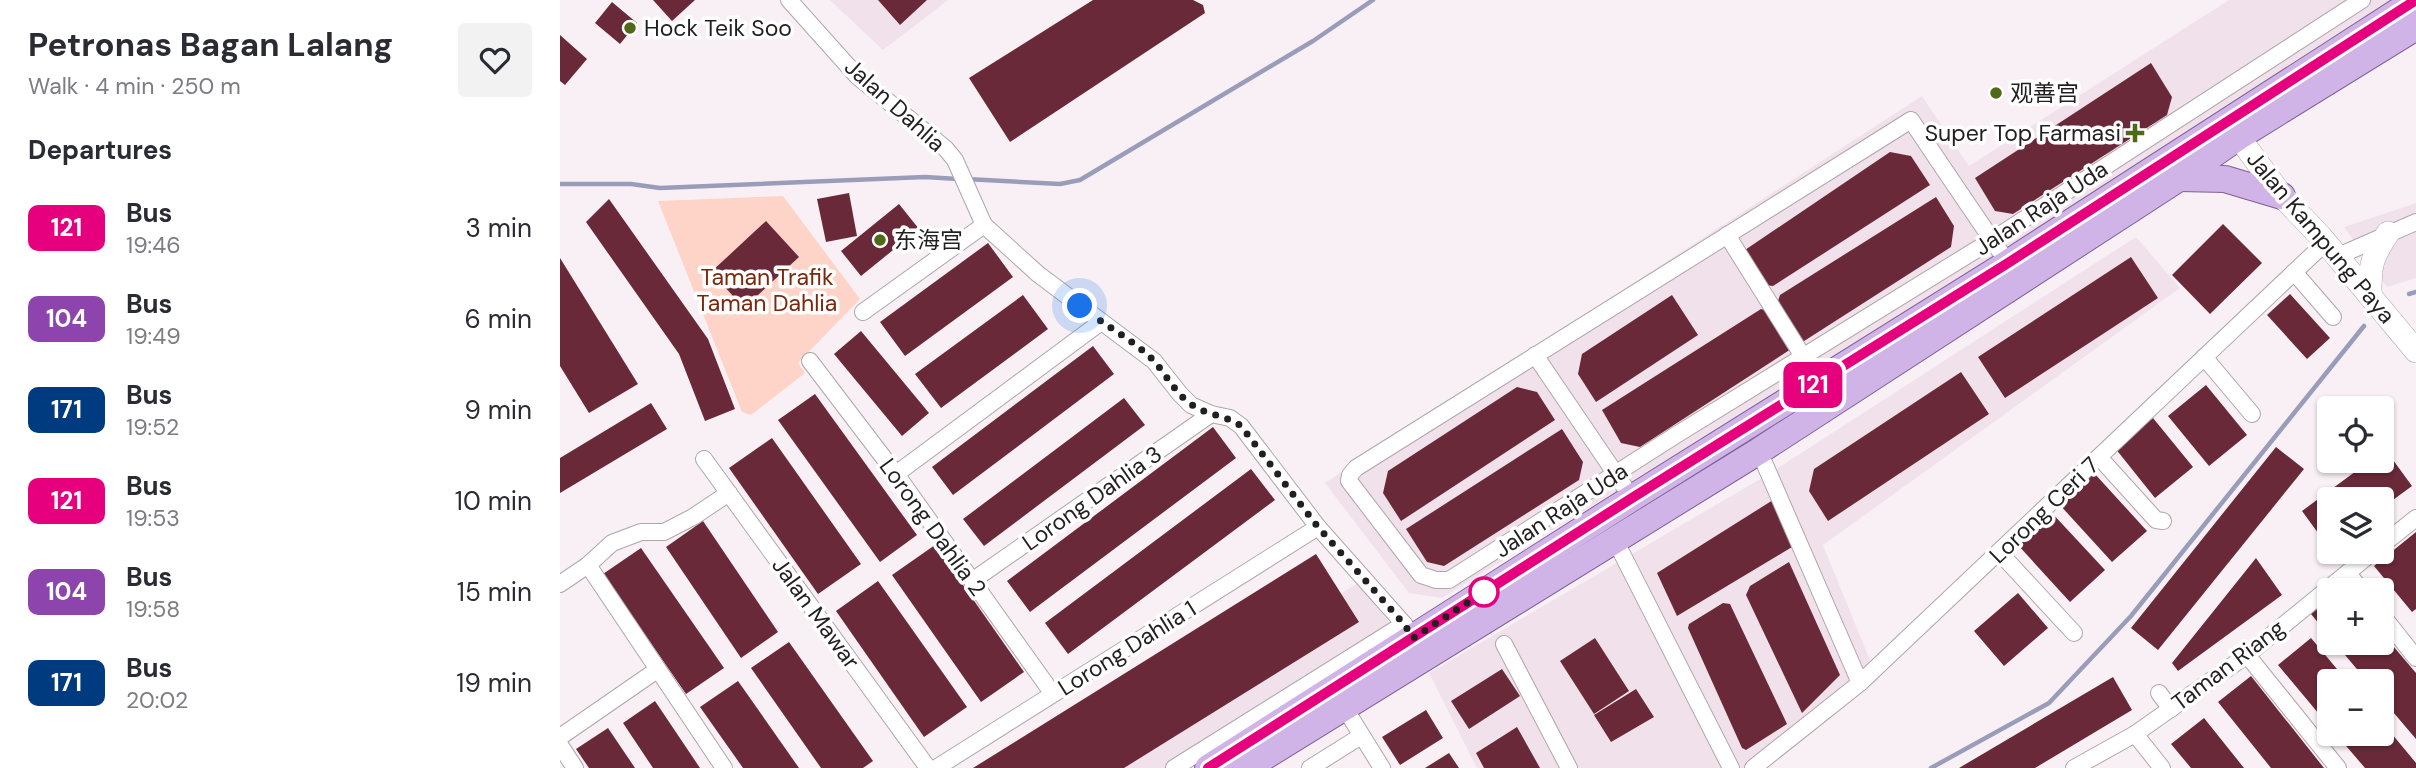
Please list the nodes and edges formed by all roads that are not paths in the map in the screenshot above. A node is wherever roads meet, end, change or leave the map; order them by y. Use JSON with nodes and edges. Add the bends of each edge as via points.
{"nodes":[{"id":1,"x":789,"y":0,"type":"edge"},
{"id":2,"x":2362,"y":0,"type":"edge"},
{"id":3,"x":2416,"y":0,"type":"edge"},
{"id":4,"x":2416,"y":27,"type":"edge"},
{"id":5,"x":2232,"y":129,"type":"junction"},
{"id":6,"x":2179,"y":178,"type":"junction"},
{"id":7,"x":2282,"y":196,"type":"junction"},
{"id":8,"x":2416,"y":222,"type":"edge"},
{"id":9,"x":984,"y":225,"type":"junction"},
{"id":10,"x":2388,"y":233,"type":"junction"},
{"id":11,"x":1727,"y":235,"type":"junction"},
{"id":12,"x":1992,"y":240,"type":"junction"},
{"id":13,"x":2332,"y":249,"type":"junction"},
{"id":14,"x":2008,"y":263,"type":"junction"},
{"id":15,"x":2294,"y":272,"type":"junction"},
{"id":16,"x":2370,"y":294,"type":"junction"},
{"id":17,"x":863,"y":312,"type":"dead end"},
{"id":18,"x":2333,"y":317,"type":"dead end"},
{"id":19,"x":1101,"y":322,"type":"junction"},
{"id":20,"x":2416,"y":351,"type":"edge"},
{"id":21,"x":1535,"y":355,"type":"junction"},
{"id":22,"x":2204,"y":357,"type":"junction"},
{"id":23,"x":1804,"y":358,"type":"junction"},
{"id":24,"x":810,"y":361,"type":"dead end"},
{"id":25,"x":2252,"y":414,"type":"dead end"},
{"id":26,"x":1211,"y":415,"type":"junction"},
{"id":27,"x":1759,"y":452,"type":"junction"},
{"id":28,"x":2099,"y":457,"type":"junction"},
{"id":29,"x":704,"y":459,"type":"dead end"},
{"id":30,"x":896,"y":474,"type":"junction"},
{"id":31,"x":1616,"y":474,"type":"junction"},
{"id":32,"x":729,"y":493,"type":"junction"},
{"id":33,"x":1632,"y":498,"type":"junction"},
{"id":34,"x":2416,"y":518,"type":"edge"},
{"id":35,"x":2163,"y":521,"type":"dead end"},
{"id":36,"x":1318,"y":527,"type":"junction"},
{"id":37,"x":2394,"y":535,"type":"edge"},
{"id":38,"x":1615,"y":540,"type":"junction"},
{"id":39,"x":1999,"y":552,"type":"junction"},
{"id":40,"x":2359,"y":564,"type":"edge"},
{"id":41,"x":588,"y":565,"type":"junction"},
{"id":42,"x":2348,"y":573,"type":"junction"},
{"id":43,"x":2352,"y":578,"type":"edge"},
{"id":44,"x":972,"y":581,"type":"junction"},
{"id":45,"x":560,"y":584,"type":"edge"},
{"id":46,"x":2394,"y":630,"type":"edge"},
{"id":47,"x":2074,"y":633,"type":"dead end"},
{"id":48,"x":1414,"y":639,"type":"junction"},
{"id":49,"x":1504,"y":644,"type":"dead end"},
{"id":50,"x":2247,"y":655,"type":"junction"},
{"id":51,"x":2416,"y":658,"type":"edge"},
{"id":52,"x":657,"y":670,"type":"junction"},
{"id":53,"x":1860,"y":683,"type":"junction"},
{"id":54,"x":2159,"y":693,"type":"dead end"},
{"id":55,"x":1053,"y":694,"type":"junction"},
{"id":56,"x":1339,"y":699,"type":"junction"},
{"id":57,"x":2171,"y":709,"type":"junction"},
{"id":58,"x":2135,"y":734,"type":"junction"},
{"id":59,"x":1361,"y":736,"type":"junction"},
{"id":60,"x":560,"y":737,"type":"edge"},
{"id":61,"x":560,"y":745,"type":"edge"},
{"id":62,"x":575,"y":768,"type":"edge"},
{"id":63,"x":724,"y":768,"type":"edge"},
{"id":64,"x":927,"y":768,"type":"edge"},
{"id":65,"x":936,"y":768,"type":"edge"},
{"id":66,"x":1174,"y":768,"type":"edge"},
{"id":67,"x":1208,"y":768,"type":"edge"},
{"id":68,"x":1246,"y":768,"type":"edge"},
{"id":69,"x":1310,"y":768,"type":"edge"},
{"id":70,"x":1382,"y":768,"type":"edge"},
{"id":71,"x":1569,"y":768,"type":"edge"},
{"id":72,"x":1731,"y":768,"type":"edge"},
{"id":73,"x":1754,"y":768,"type":"edge"},
{"id":74,"x":2074,"y":768,"type":"edge"},
{"id":75,"x":2162,"y":768,"type":"edge"},
{"id":76,"x":2338,"y":768,"type":"edge"}],
"edges":[{"from":1,"to":9,"type":"street","name":"Jalan Dahlia","via":[[857,76],[956,160]]},
{"from":2,"to":12,"type":"street","name":"Jalan Raja Uda"},
{"from":3,"to":5,"type":"main road","name":"Jalan Raja Uda"},
{"from":4,"to":5,"type":"main road","name":"Jalan Raja Uda"},
{"from":5,"to":6,"type":"main road","name":"Jalan Raja Uda"},
{"from":5,"to":7,"type":"street","name":"Jalan Kampung Paya"},
{"from":5,"to":14,"type":"main road","name":"Jalan Raja Uda"},
{"from":6,"to":7,"type":"main road","via":[[2225,179]]},
{"from":6,"to":27,"type":"main road","name":"Jalan Raja Uda"},
{"from":7,"to":13,"type":"street","name":"Jalan Kampung Paya"},
{"from":8,"to":10,"type":"street","name":"Lorong Ceri 7"},
{"from":9,"to":17,"type":"street"},
{"from":9,"to":19,"type":"street","name":"Jalan Dahlia"},
{"from":10,"to":13,"type":"street","name":"Lorong Ceri 7"},
{"from":10,"to":16,"type":"street","via":[[2374,254]]},
{"from":11,"to":12,"type":"street","name":"Jalan Raja Uda","via":[[1911,120]]},
{"from":11,"to":21,"type":"street","name":"Jalan Raja Uda"},
{"from":11,"to":23,"type":"street"},
{"from":12,"to":14,"type":"street"},
{"from":12,"to":23,"type":"street","name":"Jalan Raja Uda"},
{"from":13,"to":15,"type":"street","name":"Lorong Ceri 7"},
{"from":13,"to":16,"type":"street","name":"Jalan Kampung Paya"},
{"from":14,"to":33,"type":"main road","name":"Jalan Raja Uda"},
{"from":15,"to":18,"type":"street"},
{"from":15,"to":22,"type":"street","name":"Lorong Ceri 7"},
{"from":16,"to":20,"type":"street","name":"Jalan Kampung Paya"},
{"from":19,"to":26,"type":"street","name":"Jalan Dahlia","via":[[1154,361],[1191,405]]},
{"from":19,"to":30,"type":"street"},
{"from":21,"to":31,"type":"street"},
{"from":21,"to":31,"type":"street","name":"Jalan Raja Uda","via":[[1356,468],[1349,481],[1421,575],[1449,580]]},
{"from":22,"to":25,"type":"street"},
{"from":22,"to":28,"type":"street","name":"Lorong Ceri 7"},
{"from":23,"to":31,"type":"street","name":"Jalan Raja Uda"},
{"from":24,"to":30,"type":"street","name":"Lorong Dahlia 2"},
{"from":26,"to":36,"type":"street","name":"Jalan Dahlia","via":[[1230,418],[1241,426]]},
{"from":26,"to":44,"type":"street","name":"Lorong Dahlia 3"},
{"from":27,"to":38,"type":"main road","name":"Jalan Raja Uda"},
{"from":27,"to":53,"type":"street"},
{"from":28,"to":35,"type":"street","via":[[2156,520]]},
{"from":28,"to":39,"type":"street","name":"Lorong Ceri 7"},
{"from":29,"to":32,"type":"street","name":"Jalan Mawar"},
{"from":30,"to":44,"type":"street","name":"Lorong Dahlia 2"},
{"from":31,"to":33,"type":"street"},
{"from":32,"to":41,"type":"street","via":[[664,532],[641,532],[612,543]]},
{"from":32,"to":64,"type":"street","name":"Jalan Mawar"},
{"from":33,"to":48,"type":"main road","name":"Jalan Raja Uda"},
{"from":34,"to":37,"type":"street"},
{"from":36,"to":48,"type":"street","name":"Jalan Dahlia"},
{"from":36,"to":55,"type":"street","name":"Lorong Dahlia 1"},
{"from":38,"to":48,"type":"main road","name":"Jalan Raja Uda"},
{"from":38,"to":72,"type":"street"},
{"from":39,"to":47,"type":"street"},
{"from":39,"to":53,"type":"street","name":"Lorong Ceri 7"},
{"from":40,"to":42,"type":"street","name":"Taman Riang"},
{"from":41,"to":45,"type":"street"},
{"from":41,"to":52,"type":"street"},
{"from":42,"to":43,"type":"street"},
{"from":42,"to":50,"type":"street","name":"Taman Riang"},
{"from":44,"to":55,"type":"street","name":"Lorong Dahlia 2"},
{"from":46,"to":51,"type":"street"},
{"from":48,"to":56,"type":"main road","name":"Jalan Raja Uda"},
{"from":48,"to":66,"type":"street"},
{"from":49,"to":71,"type":"street"},
{"from":50,"to":57,"type":"street","name":"Taman Riang"},
{"from":50,"to":76,"type":"street"},
{"from":52,"to":60,"type":"street"},
{"from":52,"to":63,"type":"street"},
{"from":53,"to":73,"type":"street","name":"Lorong Ceri 7"},
{"from":54,"to":57,"type":"street"},
{"from":55,"to":65,"type":"street","name":"Lorong Dahlia 1"},
{"from":56,"to":59,"type":"street"},
{"from":56,"to":67,"type":"main road","name":"Jalan Raja Uda"},
{"from":56,"to":68,"type":"main road","name":"Jalan Raja Uda"},
{"from":57,"to":58,"type":"street","name":"Taman Riang"},
{"from":58,"to":74,"type":"street","name":"Taman Riang"},
{"from":58,"to":75,"type":"street"},
{"from":59,"to":69,"type":"street"},
{"from":59,"to":70,"type":"street"},
{"from":61,"to":62,"type":"street"}]}
